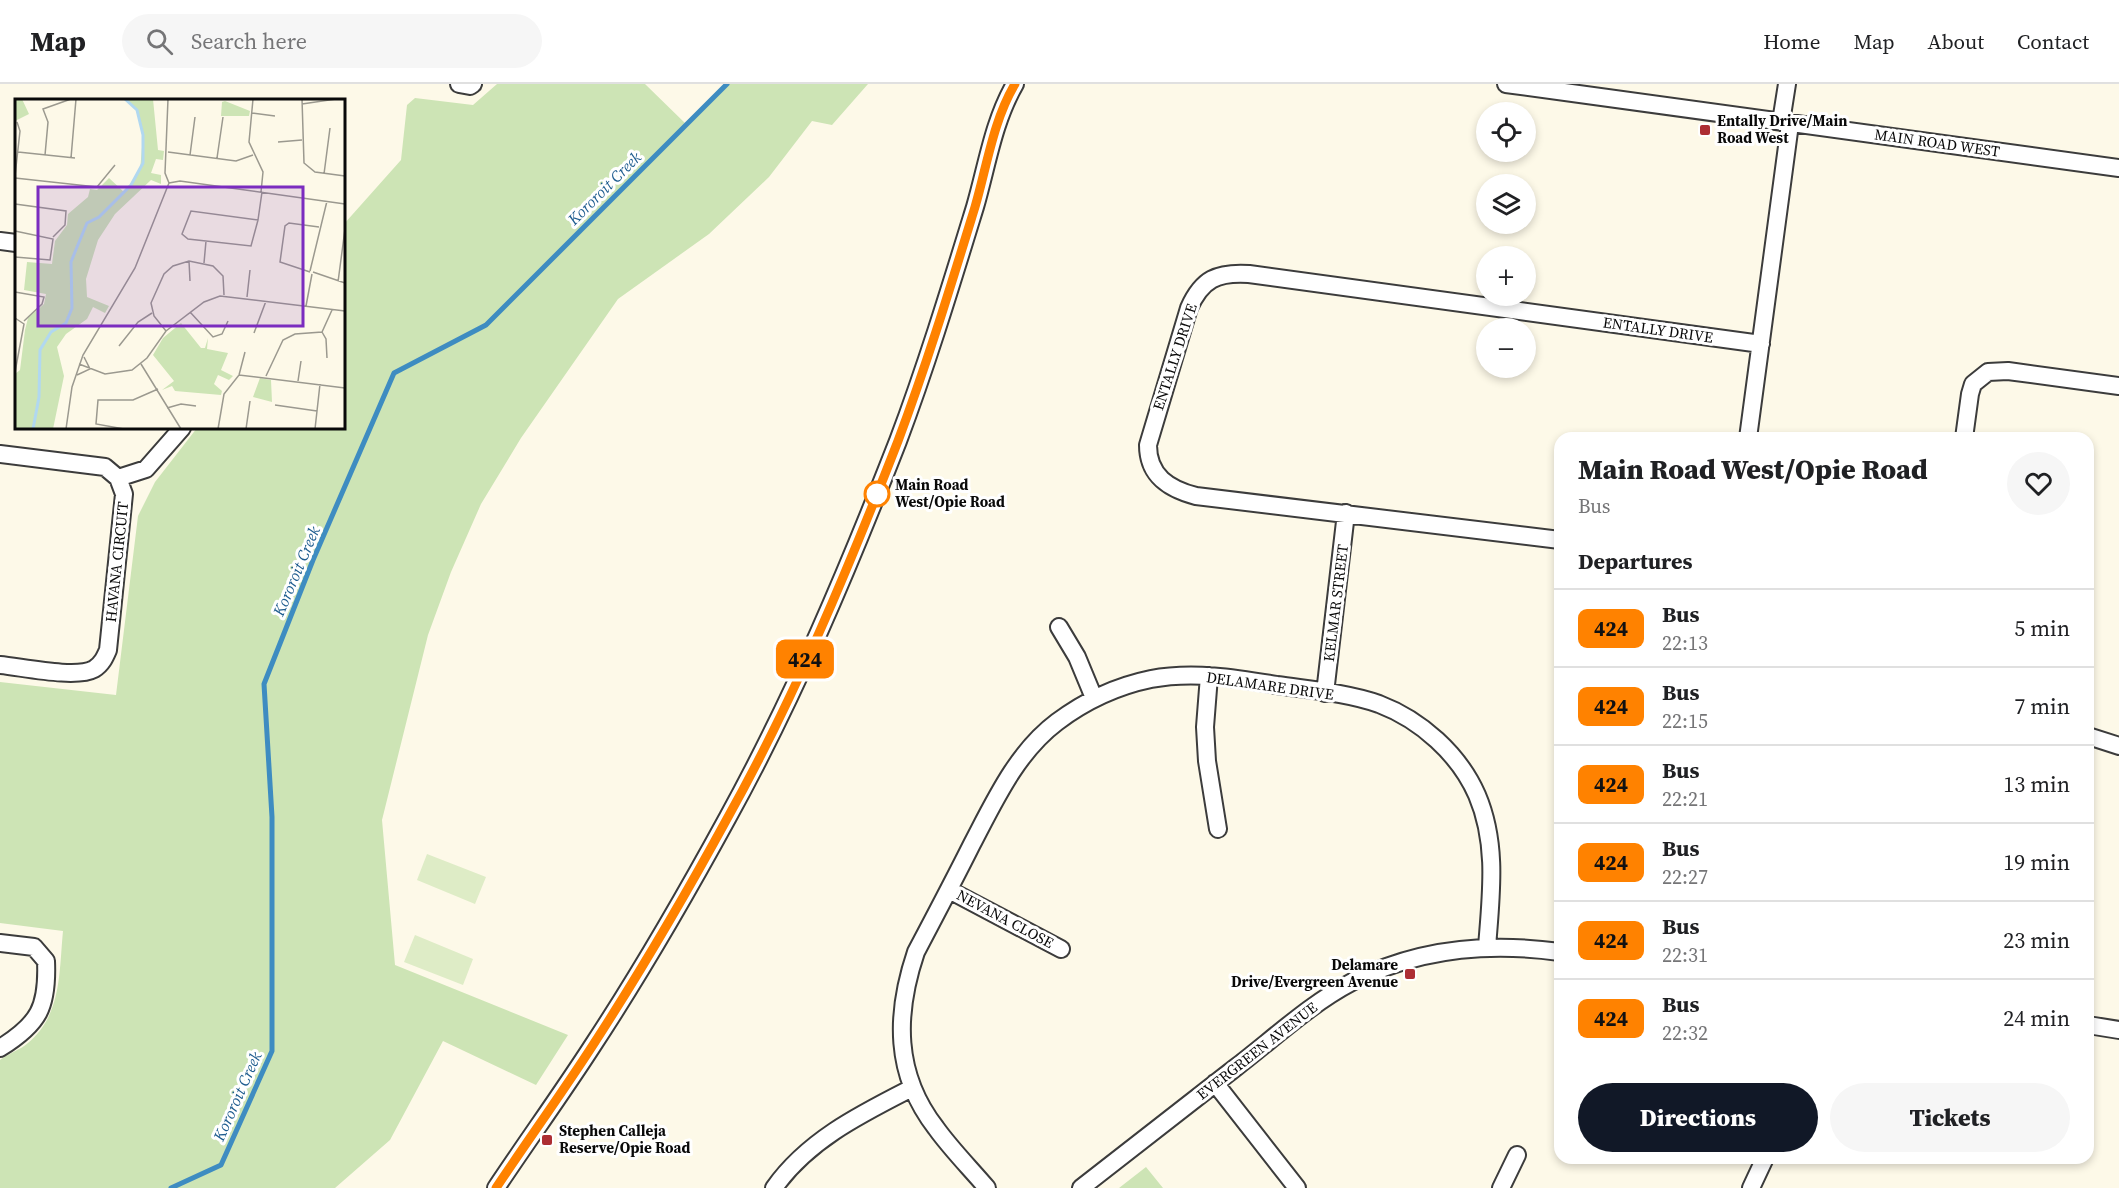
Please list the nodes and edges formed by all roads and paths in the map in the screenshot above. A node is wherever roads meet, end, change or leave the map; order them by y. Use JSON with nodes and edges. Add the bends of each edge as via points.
{"nodes":[{"id":1,"x":459,"y":84,"type":"edge"},
{"id":2,"x":473,"y":84,"type":"edge"},
{"id":3,"x":1015,"y":84,"type":"edge"},
{"id":4,"x":1506,"y":84,"type":"edge"},
{"id":5,"x":1787,"y":84,"type":"edge"},
{"id":6,"x":1786,"y":123,"type":"junction"},
{"id":7,"x":2119,"y":168,"type":"edge"},
{"id":8,"x":0,"y":241,"type":"edge"},
{"id":9,"x":15,"y":243,"type":"edge"},
{"id":10,"x":1761,"y":344,"type":"junction"},
{"id":11,"x":2119,"y":386,"type":"edge"},
{"id":12,"x":181,"y":429,"type":"edge"},
{"id":13,"x":1749,"y":432,"type":"edge"},
{"id":14,"x":1965,"y":432,"type":"edge"},
{"id":15,"x":0,"y":454,"type":"edge"},
{"id":16,"x":118,"y":478,"type":"junction"},
{"id":17,"x":1346,"y":513,"type":"junction"},
{"id":18,"x":1554,"y":539,"type":"edge"},
{"id":19,"x":1059,"y":627,"type":"dead end"},
{"id":20,"x":0,"y":665,"type":"edge"},
{"id":21,"x":1209,"y":676,"type":"junction"},
{"id":22,"x":1325,"y":693,"type":"junction"},
{"id":23,"x":1094,"y":698,"type":"junction"},
{"id":24,"x":2094,"y":738,"type":"edge"},
{"id":25,"x":2119,"y":746,"type":"edge"},
{"id":26,"x":1218,"y":829,"type":"dead end"},
{"id":27,"x":948,"y":890,"type":"junction"},
{"id":28,"x":0,"y":943,"type":"edge"},
{"id":29,"x":1486,"y":946,"type":"junction"},
{"id":30,"x":1061,"y":949,"type":"dead end"},
{"id":31,"x":1554,"y":951,"type":"edge"},
{"id":32,"x":2094,"y":1026,"type":"edge"},
{"id":33,"x":2119,"y":1030,"type":"edge"},
{"id":34,"x":0,"y":1048,"type":"edge"},
{"id":35,"x":1215,"y":1083,"type":"junction"},
{"id":36,"x":912,"y":1088,"type":"junction"},
{"id":37,"x":1517,"y":1155,"type":"dead end"},
{"id":38,"x":1762,"y":1164,"type":"edge"},
{"id":39,"x":496,"y":1188,"type":"edge"},
{"id":40,"x":774,"y":1188,"type":"edge"},
{"id":41,"x":987,"y":1188,"type":"edge"},
{"id":42,"x":1081,"y":1188,"type":"edge"},
{"id":43,"x":1297,"y":1188,"type":"edge"},
{"id":44,"x":1501,"y":1188,"type":"edge"},
{"id":45,"x":1751,"y":1188,"type":"edge"}],
"edges":[{"from":1,"to":2,"type":"street"},
{"from":3,"to":39,"type":"street","via":[[995,131],[947,298],[898,441],[778,718],[729,816],[630,986]]},
{"from":4,"to":6,"type":"street","name":"MAIN ROAD WEST"},
{"from":5,"to":6,"type":"street"},
{"from":6,"to":7,"type":"street","name":"MAIN ROAD WEST"},
{"from":6,"to":10,"type":"street"},
{"from":8,"to":9,"type":"street"},
{"from":10,"to":13,"type":"street"},
{"from":10,"to":17,"type":"street","name":"ENTALLY DRIVE","via":[[1249,274],[1210,279],[1189,309],[1150,437],[1148,453],[1156,475],[1169,487],[1196,496]]},
{"from":11,"to":14,"type":"street","via":[[2008,371],[1988,372],[1974,384],[1970,394]]},
{"from":12,"to":16,"type":"street","via":[[146,469]]},
{"from":15,"to":16,"type":"street","via":[[105,467]]},
{"from":16,"to":20,"type":"street","name":"HAVANA CIRCUIT","via":[[124,494],[108,650],[103,662],[80,674]]},
{"from":17,"to":18,"type":"street","name":"ENTALLY DRIVE"},
{"from":17,"to":22,"type":"street","name":"KELMAR STREET"},
{"from":19,"to":23,"type":"street"},
{"from":21,"to":22,"type":"street","name":"DELAMARE DRIVE"},
{"from":21,"to":23,"type":"street","name":"DELAMARE DRIVE","via":[[1152,679]]},
{"from":21,"to":26,"type":"street","via":[[1205,727]]},
{"from":22,"to":29,"type":"street","name":"DELAMARE DRIVE","via":[[1379,704],[1398,713],[1436,740],[1465,774],[1487,824],[1491,847],[1493,869]]},
{"from":23,"to":27,"type":"street","name":"DELAMARE DRIVE","via":[[1055,723],[1010,773]]},
{"from":24,"to":25,"type":"street"},
{"from":27,"to":30,"type":"street","name":"NEVANA CLOSE"},
{"from":27,"to":36,"type":"street","name":"DELAMARE DRIVE","via":[[916,952],[906,982],[901,1037]]},
{"from":28,"to":34,"type":"street","via":[[34,947],[46,961],[47,977],[44,1002],[35,1020]]},
{"from":29,"to":31,"type":"street","name":"EVERGREEN AVENUE"},
{"from":29,"to":35,"type":"street","name":"EVERGREEN AVENUE","via":[[1419,957],[1353,982],[1304,1014]]},
{"from":32,"to":33,"type":"street"},
{"from":35,"to":42,"type":"street","name":"EVERGREEN AVENUE"},
{"from":35,"to":43,"type":"street"},
{"from":36,"to":40,"type":"street","via":[[851,1120],[814,1145]]},
{"from":36,"to":41,"type":"street","name":"DELAMARE DRIVE","via":[[936,1129]]},
{"from":37,"to":44,"type":"street"},
{"from":38,"to":45,"type":"street"}]}
